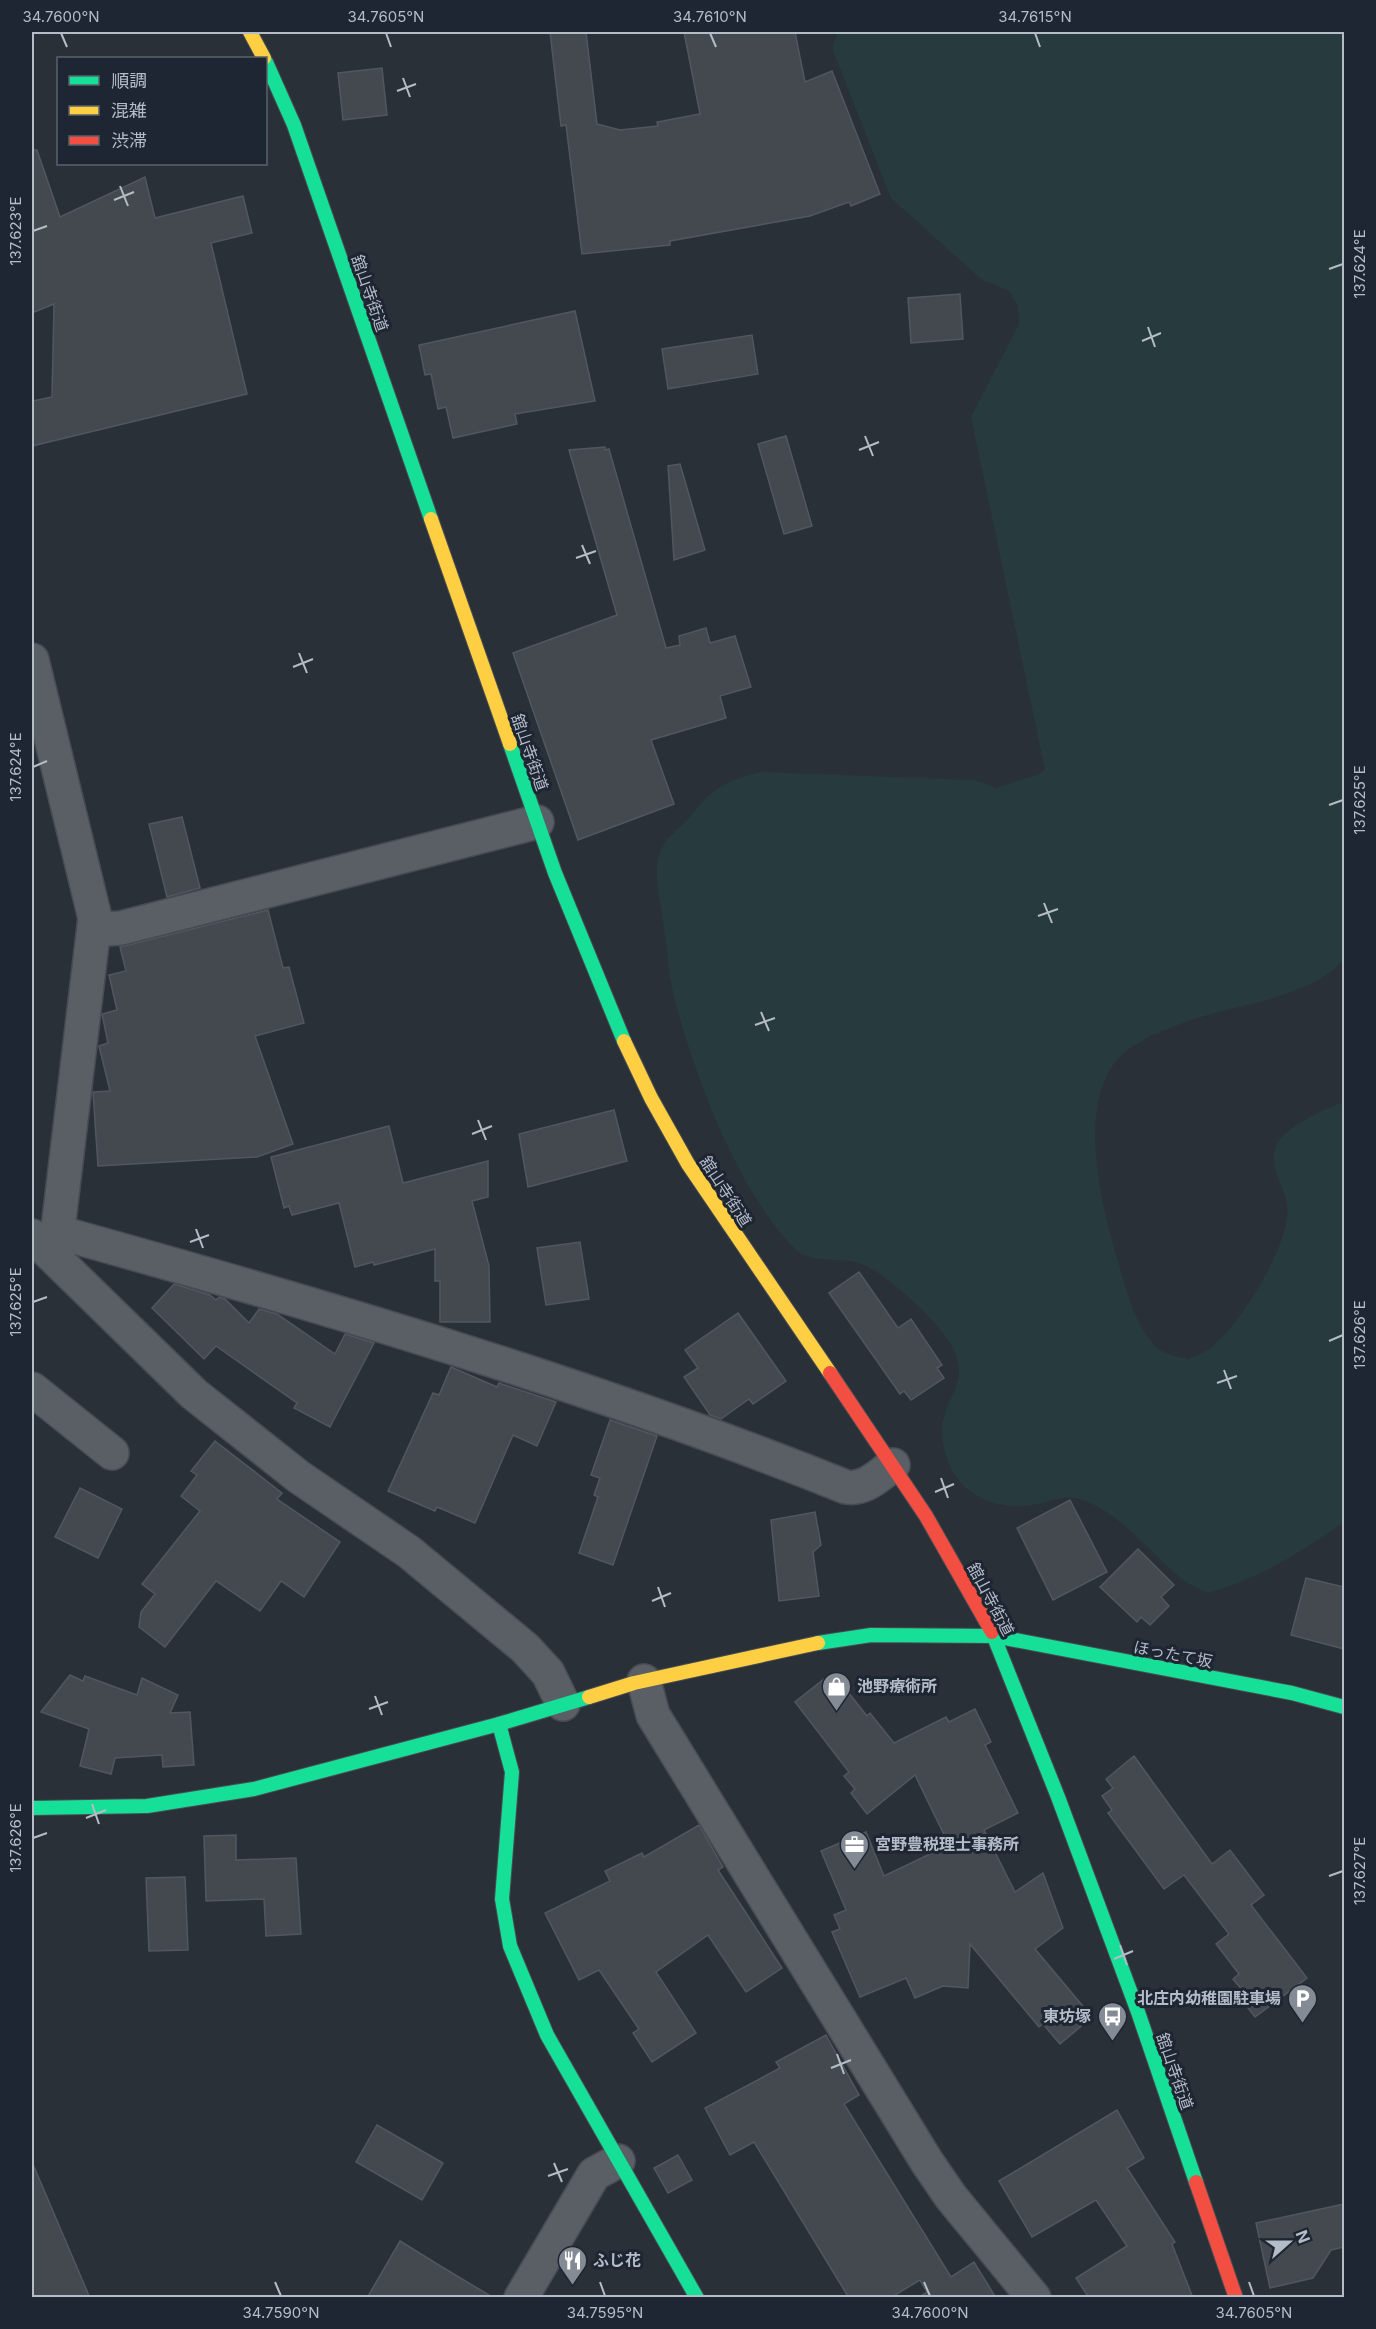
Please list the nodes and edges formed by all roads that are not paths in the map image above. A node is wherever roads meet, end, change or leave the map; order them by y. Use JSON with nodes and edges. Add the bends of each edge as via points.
{"nodes":[{"id":1,"x":250,"y":32,"type":"edge"},
{"id":2,"x":263,"y":57,"type":"edge"},
{"id":3,"x":267,"y":64,"type":"edge"},
{"id":4,"x":32,"y":660,"type":"edge"},
{"id":5,"x":537,"y":822,"type":"junction"},
{"id":6,"x":94,"y":930,"type":"junction"},
{"id":7,"x":48,"y":1242,"type":"edge"},
{"id":8,"x":32,"y":1389,"type":"edge"},
{"id":9,"x":112,"y":1453,"type":"dead end"},
{"id":10,"x":893,"y":1466,"type":"junction"},
{"id":11,"x":994,"y":1636,"type":"junction"},
{"id":12,"x":644,"y":1681,"type":"junction"},
{"id":13,"x":563,"y":1704,"type":"junction"},
{"id":14,"x":1344,"y":1707,"type":"edge"},
{"id":15,"x":499,"y":1724,"type":"junction"},
{"id":16,"x":32,"y":1808,"type":"edge"},
{"id":17,"x":618,"y":2161,"type":"junction"},
{"id":18,"x":521,"y":2298,"type":"edge"},
{"id":19,"x":697,"y":2298,"type":"edge"},
{"id":20,"x":1034,"y":2298,"type":"edge"},
{"id":21,"x":1236,"y":2298,"type":"edge"}],
"edges":[{"from":1,"to":2,"type":"main road","name":"舘山寺街道"},
{"from":3,"to":5,"type":"main road","name":"舘山寺街道","via":[[294,125]]},
{"from":4,"to":6,"type":"street","via":[[95,918]]},
{"from":5,"to":6,"type":"street","via":[[121,928]]},
{"from":5,"to":10,"type":"main road","name":"舘山寺街道","via":[[584,948],[651,1098],[730,1228]]},
{"from":6,"to":7,"type":"street"},
{"from":7,"to":10,"type":"street","via":[[307,1302],[550,1379],[846,1487],[857,1489]]},
{"from":7,"to":13,"type":"street","via":[[194,1394],[299,1477],[409,1552],[525,1648],[548,1673]]},
{"from":8,"to":9,"type":"street"},
{"from":10,"to":11,"type":"main road","name":"舘山寺街道"},
{"from":11,"to":12,"type":"main road","name":"ほったて坂","via":[[871,1635],[831,1639]]},
{"from":11,"to":14,"type":"main road","name":"ほったて坂","via":[[1292,1693]]},
{"from":11,"to":21,"type":"main road","name":"舘山寺街道","via":[[1138,2012]]},
{"from":12,"to":13,"type":"main road","name":"ほったて坂"},
{"from":12,"to":20,"type":"street","via":[[653,1715],[927,2162]]},
{"from":13,"to":15,"type":"main road","name":"ほったて坂"},
{"from":15,"to":16,"type":"main road","name":"ほったて坂","via":[[201,1800],[115,1808]]},
{"from":15,"to":17,"type":"main road","via":[[512,1772],[502,1899],[510,1946],[547,2035]]},
{"from":17,"to":18,"type":"street","via":[[594,2174]]},
{"from":17,"to":19,"type":"main road"}]}
